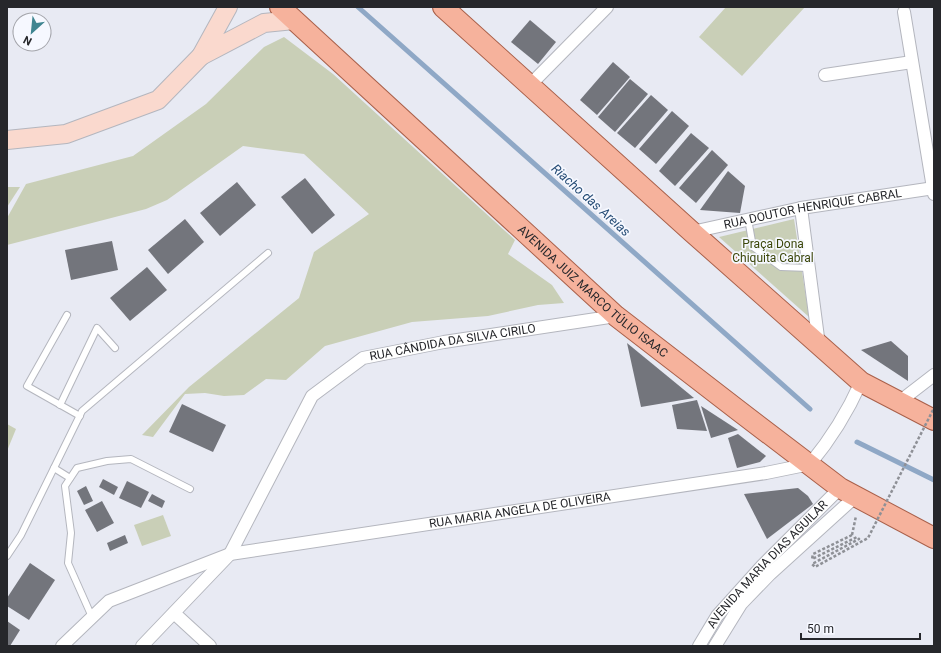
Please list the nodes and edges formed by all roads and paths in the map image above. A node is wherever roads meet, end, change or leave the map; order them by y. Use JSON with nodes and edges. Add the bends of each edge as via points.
{"nodes":[{"id":1,"x":228,"y":7,"type":"edge"},
{"id":2,"x":443,"y":7,"type":"edge"},
{"id":3,"x":607,"y":7,"type":"edge"},
{"id":4,"x":904,"y":12,"type":"dead end"},
{"id":5,"x":287,"y":14,"type":"edge"},
{"id":6,"x":201,"y":56,"type":"junction"},
{"id":7,"x":912,"y":62,"type":"junction"},
{"id":8,"x":825,"y":75,"type":"dead end"},
{"id":9,"x":529,"y":86,"type":"junction"},
{"id":10,"x":7,"y":140,"type":"edge"},
{"id":11,"x":934,"y":190,"type":"edge"},
{"id":12,"x":801,"y":208,"type":"junction"},
{"id":13,"x":748,"y":219,"type":"junction"},
{"id":14,"x":692,"y":232,"type":"junction"},
{"id":15,"x":268,"y":253,"type":"dead end"},
{"id":16,"x":809,"y":268,"type":"junction"},
{"id":17,"x":67,"y":315,"type":"dead end"},
{"id":18,"x":616,"y":316,"type":"junction"},
{"id":19,"x":819,"y":346,"type":"junction"},
{"id":20,"x":115,"y":348,"type":"dead end"},
{"id":21,"x":934,"y":375,"type":"edge"},
{"id":22,"x":861,"y":382,"type":"junction"},
{"id":23,"x":899,"y":402,"type":"junction"},
{"id":24,"x":60,"y":405,"type":"junction"},
{"id":25,"x":934,"y":408,"type":"edge"},
{"id":26,"x":80,"y":416,"type":"junction"},
{"id":27,"x":934,"y":420,"type":"edge"},
{"id":28,"x":814,"y":460,"type":"junction"},
{"id":29,"x":54,"y":468,"type":"junction"},
{"id":30,"x":70,"y":478,"type":"junction"},
{"id":31,"x":190,"y":489,"type":"dead end"},
{"id":32,"x":848,"y":492,"type":"junction"},
{"id":33,"x":852,"y":535,"type":"dead end"},
{"id":34,"x":934,"y":538,"type":"edge"},
{"id":35,"x":230,"y":554,"type":"junction"},
{"id":36,"x":7,"y":556,"type":"edge"},
{"id":37,"x":766,"y":570,"type":"junction"},
{"id":38,"x":174,"y":614,"type":"junction"},
{"id":39,"x":92,"y":617,"type":"junction"},
{"id":40,"x":62,"y":646,"type":"edge"},
{"id":41,"x":142,"y":646,"type":"edge"},
{"id":42,"x":210,"y":646,"type":"edge"},
{"id":43,"x":699,"y":646,"type":"edge"},
{"id":44,"x":715,"y":646,"type":"edge"}],
"edges":[{"from":1,"to":6,"type":"main road"},
{"from":2,"to":9,"type":"main road"},
{"from":3,"to":9,"type":"street"},
{"from":4,"to":7,"type":"street"},
{"from":5,"to":6,"type":"main road","via":[[264,23]]},
{"from":5,"to":18,"type":"main road","name":"AVENIDA JUIZ MARCO TÚLIO ISAAC"},
{"from":6,"to":10,"type":"main road","via":[[158,100],[66,134]]},
{"from":7,"to":8,"type":"street"},
{"from":7,"to":11,"type":"street"},
{"from":9,"to":14,"type":"main road"},
{"from":11,"to":12,"type":"street","name":"RUA DOUTOR HENRIQUE CABRAL"},
{"from":12,"to":13,"type":"street","name":"RUA DOUTOR HENRIQUE CABRAL"},
{"from":12,"to":16,"type":"street"},
{"from":13,"to":14,"type":"street","name":"RUA DOUTOR HENRIQUE CABRAL"},
{"from":13,"to":16,"type":"lane","via":[[753,247],[780,267]]},
{"from":14,"to":19,"type":"main road"},
{"from":15,"to":26,"type":"lane","via":[[82,411]]},
{"from":16,"to":19,"type":"street"},
{"from":17,"to":24,"type":"lane","via":[[27,386]]},
{"from":18,"to":28,"type":"main road","name":"AVENIDA JUIZ MARCO TÚLIO ISAAC","via":[[739,412]]},
{"from":18,"to":35,"type":"street","name":"RUA CÂNDIDA DA SILVA CIRILO","via":[[444,342],[363,358],[312,396]]},
{"from":19,"to":22,"type":"main road"},
{"from":20,"to":24,"type":"lane","via":[[97,328]]},
{"from":21,"to":23,"type":"street"},
{"from":22,"to":23,"type":"main road"},
{"from":22,"to":28,"type":"street","via":[[853,400]]},
{"from":23,"to":27,"type":"main road"},
{"from":24,"to":26,"type":"lane"},
{"from":25,"to":33,"type":"path","bridge":true,"via":[[868,538],[815,567],[812,564],[859,540],[857,537],[812,559],[814,554]]},
{"from":26,"to":29,"type":"lane"},
{"from":28,"to":32,"type":"main road","name":"AVENIDA JUIZ MARCO TÚLIO ISAAC"},
{"from":28,"to":35,"type":"street","name":"RUA MARIA ANGELA DE OLIVEIRA","via":[[766,473]]},
{"from":29,"to":30,"type":"lane"},
{"from":29,"to":36,"type":"lane","via":[[22,535]]},
{"from":30,"to":31,"type":"lane","via":[[77,468],[131,459]]},
{"from":30,"to":39,"type":"lane","via":[[65,486],[71,532],[68,563]]},
{"from":32,"to":34,"type":"main road","name":"AVENIDA JUIZ MARCO TÚLIO ISAAC"},
{"from":32,"to":37,"type":"street","name":"AVENIDA MARIA DIAS AGUILAR"},
{"from":32,"to":37,"type":"street","name":"AVENIDA MARIA DIAS AGUILAR"},
{"from":35,"to":38,"type":"street","name":"RUA CÂNDIDA DA SILVA CIRILO"},
{"from":35,"to":39,"type":"street","name":"RUA MARIA ANGELA DE OLIVEIRA","via":[[109,601]]},
{"from":37,"to":43,"type":"street","name":"AVENIDA MARIA DIAS AGUILAR","via":[[717,616]]},
{"from":37,"to":44,"type":"street","name":"AVENIDA MARIA DIAS AGUILAR"},
{"from":38,"to":41,"type":"street","name":"RUA CÂNDIDA DA SILVA CIRILO"},
{"from":38,"to":42,"type":"street"},
{"from":39,"to":40,"type":"street","name":"RUA MARIA ANGELA DE OLIVEIRA"}]}
